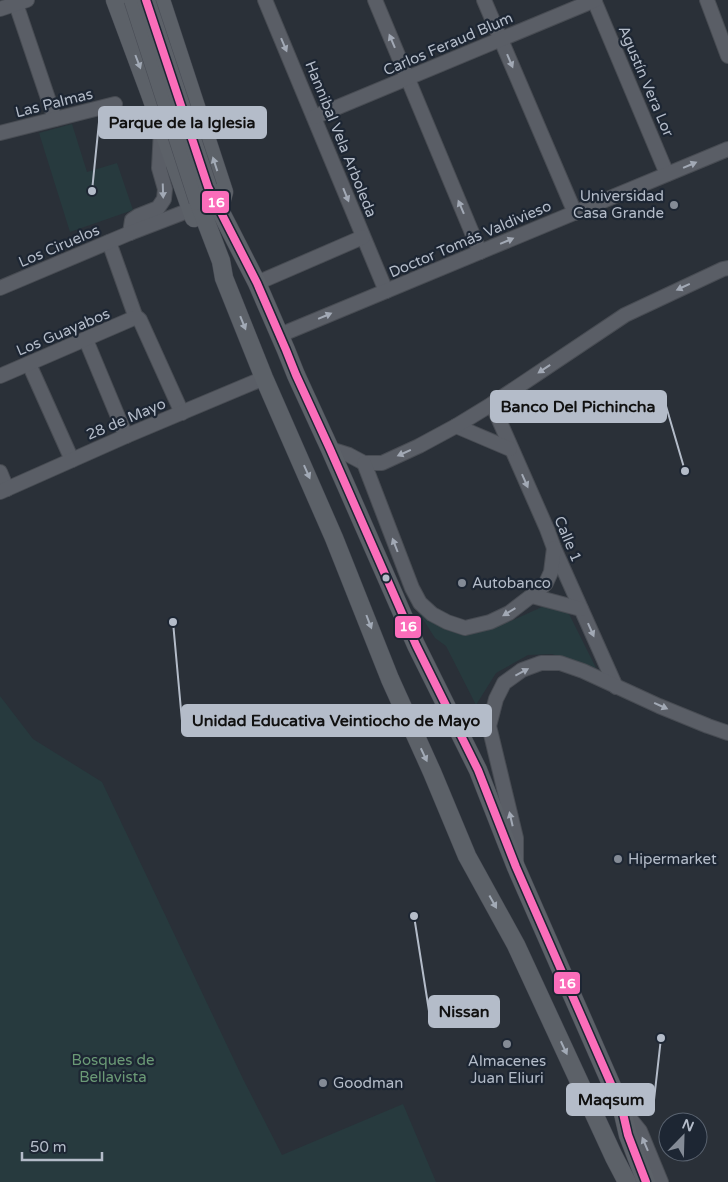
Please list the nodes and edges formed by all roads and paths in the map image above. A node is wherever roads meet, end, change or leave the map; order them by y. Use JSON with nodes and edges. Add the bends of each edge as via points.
{"nodes":[{"id":1,"x":115,"y":0,"type":"edge"},
{"id":2,"x":133,"y":0,"type":"edge"},
{"id":3,"x":146,"y":0,"type":"edge"},
{"id":4,"x":265,"y":0,"type":"edge"},
{"id":5,"x":375,"y":0,"type":"edge"},
{"id":6,"x":484,"y":0,"type":"edge"},
{"id":7,"x":594,"y":0,"type":"edge"},
{"id":8,"x":707,"y":0,"type":"edge"},
{"id":9,"x":22,"y":2,"type":"edge"},
{"id":10,"x":163,"y":5,"type":"edge"},
{"id":11,"x":0,"y":9,"type":"edge"},
{"id":12,"x":125,"y":28,"type":"junction"},
{"id":13,"x":500,"y":39,"type":"junction"},
{"id":14,"x":728,"y":56,"type":"edge"},
{"id":15,"x":407,"y":78,"type":"junction"},
{"id":16,"x":115,"y":104,"type":"dead end"},
{"id":17,"x":314,"y":117,"type":"junction"},
{"id":18,"x":55,"y":119,"type":"junction"},
{"id":19,"x":161,"y":126,"type":"junction"},
{"id":20,"x":2,"y":131,"type":"edge"},
{"id":21,"x":728,"y":149,"type":"edge"},
{"id":22,"x":667,"y":174,"type":"junction"},
{"id":23,"x":199,"y":199,"type":"junction"},
{"id":24,"x":218,"y":210,"type":"junction"},
{"id":25,"x":575,"y":213,"type":"junction"},
{"id":26,"x":130,"y":233,"type":"junction"},
{"id":27,"x":363,"y":237,"type":"junction"},
{"id":28,"x":109,"y":242,"type":"junction"},
{"id":29,"x":480,"y":252,"type":"junction"},
{"id":30,"x":728,"y":268,"type":"edge"},
{"id":31,"x":257,"y":283,"type":"junction"},
{"id":32,"x":0,"y":288,"type":"edge"},
{"id":33,"x":386,"y":291,"type":"junction"},
{"id":34,"x":137,"y":318,"type":"junction"},
{"id":35,"x":280,"y":335,"type":"junction"},
{"id":36,"x":86,"y":340,"type":"junction"},
{"id":37,"x":29,"y":364,"type":"junction"},
{"id":38,"x":0,"y":376,"type":"edge"},
{"id":39,"x":264,"y":378,"type":"junction"},
{"id":40,"x":492,"y":404,"type":"junction"},
{"id":41,"x":182,"y":413,"type":"junction"},
{"id":42,"x":456,"y":426,"type":"junction"},
{"id":43,"x":126,"y":436,"type":"junction"},
{"id":44,"x":330,"y":449,"type":"junction"},
{"id":45,"x":510,"y":449,"type":"junction"},
{"id":46,"x":72,"y":460,"type":"junction"},
{"id":47,"x":364,"y":463,"type":"junction"},
{"id":48,"x":0,"y":472,"type":"edge"},
{"id":49,"x":4,"y":490,"type":"edge"},
{"id":50,"x":554,"y":548,"type":"junction"},
{"id":51,"x":532,"y":596,"type":"junction"},
{"id":52,"x":581,"y":609,"type":"junction"},
{"id":53,"x":616,"y":687,"type":"junction"},
{"id":54,"x":728,"y":733,"type":"edge"},
{"id":55,"x":516,"y":867,"type":"junction"},
{"id":56,"x":622,"y":1109,"type":"junction"},
{"id":57,"x":617,"y":1164,"type":"junction"},
{"id":58,"x":623,"y":1182,"type":"edge"},
{"id":59,"x":627,"y":1182,"type":"edge"},
{"id":60,"x":646,"y":1182,"type":"edge"},
{"id":61,"x":661,"y":1182,"type":"edge"}],
"edges":[{"from":1,"to":12,"type":"main road"},
{"from":2,"to":23,"type":"main road","bridge":true},
{"from":3,"to":23,"type":"main road","bridge":true},
{"from":4,"to":17,"type":"street","name":"Hannibal Vela Arboleda","one_way":true},
{"from":15,"to":5,"type":"street","one_way":true},
{"from":6,"to":13,"type":"street"},
{"from":7,"to":13,"type":"street","name":"Carlos Feraud Blum"},
{"from":7,"to":22,"type":"street","name":"Agustín Vera Lor"},
{"from":8,"to":14,"type":"street"},
{"from":9,"to":11,"type":"street"},
{"from":9,"to":18,"type":"street"},
{"from":10,"to":12,"type":"main road","via":[[138,5],[128,14]]},
{"from":24,"to":10,"type":"main road","one_way":true,"via":[[224,192]]},
{"from":12,"to":19,"type":"main road","one_way":true},
{"from":13,"to":15,"type":"street","name":"Carlos Feraud Blum"},
{"from":13,"to":25,"type":"street","one_way":true},
{"from":15,"to":17,"type":"street","name":"Carlos Feraud Blum"},
{"from":29,"to":15,"type":"street","one_way":true},
{"from":16,"to":18,"type":"street","name":"Las Palmas"},
{"from":17,"to":27,"type":"street","name":"Hannibal Vela Arboleda","one_way":true},
{"from":18,"to":20,"type":"street","name":"Las Palmas"},
{"from":19,"to":23,"type":"main road"},
{"from":19,"to":26,"type":"street","one_way":true,"via":[[159,168],[165,189],[164,199],[158,208],[132,220]]},
{"from":22,"to":21,"type":"street","name":"Doctor Tomás Valdivieso","one_way":true},
{"from":22,"to":25,"type":"street","name":"Doctor Tomás Valdivieso"},
{"from":23,"to":24,"type":"main road"},
{"from":23,"to":26,"type":"street","name":"Los Ciruelos"},
{"from":23,"to":39,"type":"main road","one_way":true,"via":[[224,278]]},
{"from":24,"to":31,"type":"main road"},
{"from":29,"to":25,"type":"street","name":"Doctor Tomás Valdivieso","one_way":true},
{"from":26,"to":28,"type":"street","name":"Los Ciruelos"},
{"from":27,"to":31,"type":"street"},
{"from":27,"to":33,"type":"street","name":"Hannibal Vela Arboleda"},
{"from":28,"to":32,"type":"street","name":"Los Ciruelos"},
{"from":28,"to":34,"type":"street"},
{"from":29,"to":33,"type":"street","name":"Doctor Tomás Valdivieso"},
{"from":30,"to":40,"type":"street","one_way":true,"via":[[625,315]]},
{"from":31,"to":35,"type":"main road"},
{"from":35,"to":33,"type":"street","name":"Doctor Tomás Valdivieso","one_way":true},
{"from":34,"to":36,"type":"street","name":"Los Guayabos"},
{"from":34,"to":41,"type":"street"},
{"from":35,"to":44,"type":"main road"},
{"from":36,"to":37,"type":"street","name":"Los Guayabos"},
{"from":36,"to":43,"type":"street"},
{"from":37,"to":38,"type":"street","name":"Los Guayabos"},
{"from":37,"to":46,"type":"street"},
{"from":39,"to":41,"type":"street","name":"28 de Mayo"},
{"from":39,"to":57,"type":"main road","one_way":true,"via":[[321,505],[390,679],[467,856],[516,945]]},
{"from":40,"to":42,"type":"street"},
{"from":40,"to":45,"type":"street","name":"Calle 1"},
{"from":41,"to":43,"type":"street","name":"28 de Mayo"},
{"from":42,"to":45,"type":"street"},
{"from":42,"to":47,"type":"street","one_way":true,"via":[[382,463]]},
{"from":43,"to":46,"type":"street","name":"28 de Mayo"},
{"from":44,"to":47,"type":"street"},
{"from":44,"to":55,"type":"main road","via":[[416,645],[478,770]]},
{"from":45,"to":50,"type":"street","name":"Calle 1","one_way":true},
{"from":46,"to":49,"type":"street","name":"28 de Mayo"},
{"from":51,"to":47,"type":"street","one_way":true,"via":[[509,613],[465,628],[432,614],[412,588]]},
{"from":48,"to":49,"type":"street"},
{"from":50,"to":51,"type":"street","via":[[552,572]]},
{"from":50,"to":52,"type":"street","name":"Calle 1"},
{"from":51,"to":52,"type":"street"},
{"from":52,"to":53,"type":"street","name":"Calle 1","one_way":true},
{"from":53,"to":54,"type":"street","one_way":true},
{"from":55,"to":53,"type":"street","one_way":true,"via":[[516,838],[489,726],[504,682],[522,670],[542,663],[560,663]]},
{"from":55,"to":56,"type":"main road"},
{"from":56,"to":60,"type":"main road"},
{"from":61,"to":56,"type":"street","one_way":true,"via":[[640,1131]]},
{"from":57,"to":58,"type":"street"},
{"from":57,"to":59,"type":"main road"}]}
